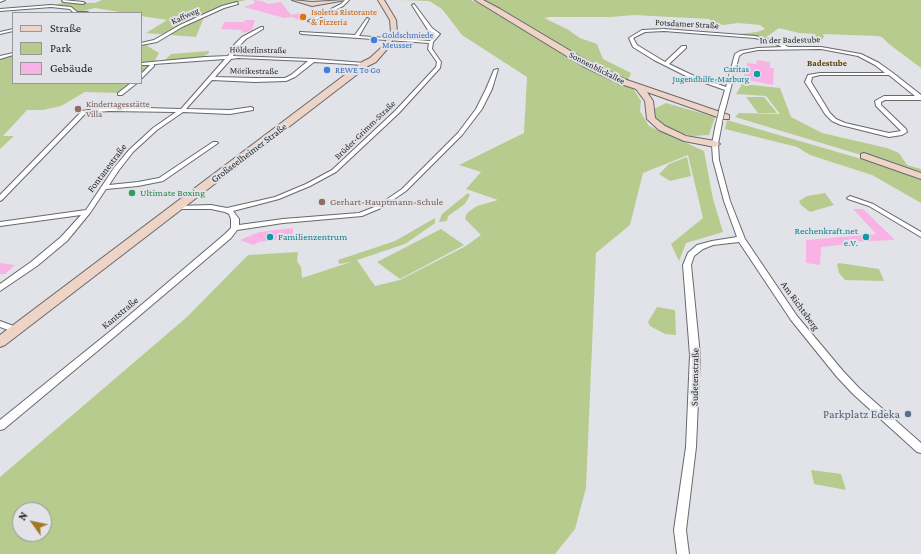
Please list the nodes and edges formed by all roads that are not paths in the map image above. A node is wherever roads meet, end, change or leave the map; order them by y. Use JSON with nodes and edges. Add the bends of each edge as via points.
{"nodes":[{"id":1,"x":3,"y":0,"type":"edge"},
{"id":2,"x":295,"y":0,"type":"edge"},
{"id":3,"x":343,"y":0,"type":"edge"},
{"id":4,"x":347,"y":0,"type":"edge"},
{"id":5,"x":375,"y":0,"type":"edge"},
{"id":6,"x":381,"y":0,"type":"edge"},
{"id":7,"x":478,"y":0,"type":"edge"},
{"id":8,"x":0,"y":1,"type":"edge"},
{"id":9,"x":63,"y":1,"type":"edge"},
{"id":10,"x":389,"y":1,"type":"edge"},
{"id":11,"x":83,"y":3,"type":"dead end"},
{"id":12,"x":237,"y":3,"type":"dead end"},
{"id":13,"x":414,"y":5,"type":"dead end"},
{"id":14,"x":51,"y":6,"type":"junction"},
{"id":15,"x":386,"y":8,"type":"junction"},
{"id":16,"x":0,"y":10,"type":"edge"},
{"id":17,"x":74,"y":12,"type":"edge"},
{"id":18,"x":367,"y":19,"type":"dead end"},
{"id":19,"x":310,"y":21,"type":"dead end"},
{"id":20,"x":261,"y":28,"type":"dead end"},
{"id":21,"x":12,"y":30,"type":"edge"},
{"id":22,"x":0,"y":33,"type":"edge"},
{"id":23,"x":302,"y":33,"type":"dead end"},
{"id":24,"x":356,"y":37,"type":"junction"},
{"id":25,"x":389,"y":39,"type":"junction"},
{"id":26,"x":431,"y":42,"type":"junction"},
{"id":27,"x":142,"y":44,"type":"edge"},
{"id":28,"x":684,"y":47,"type":"dead end"},
{"id":29,"x":786,"y":48,"type":"junction"},
{"id":30,"x":12,"y":54,"type":"edge"},
{"id":31,"x":229,"y":57,"type":"junction"},
{"id":32,"x":0,"y":58,"type":"edge"},
{"id":33,"x":314,"y":60,"type":"junction"},
{"id":34,"x":142,"y":64,"type":"edge"},
{"id":35,"x":152,"y":64,"type":"junction"},
{"id":36,"x":364,"y":64,"type":"junction"},
{"id":37,"x":666,"y":64,"type":"junction"},
{"id":38,"x":496,"y":70,"type":"dead end"},
{"id":39,"x":891,"y":74,"type":"junction"},
{"id":40,"x":142,"y":77,"type":"edge"},
{"id":41,"x":211,"y":78,"type":"junction"},
{"id":42,"x":133,"y":84,"type":"edge"},
{"id":43,"x":639,"y":88,"type":"junction"},
{"id":44,"x":727,"y":89,"type":"junction"},
{"id":45,"x":120,"y":94,"type":"dead end"},
{"id":46,"x":664,"y":97,"type":"junction"},
{"id":47,"x":920,"y":98,"type":"edge"},
{"id":48,"x":650,"y":103,"type":"junction"},
{"id":49,"x":251,"y":109,"type":"dead end"},
{"id":50,"x":182,"y":111,"type":"junction"},
{"id":51,"x":724,"y":113,"type":"junction"},
{"id":52,"x":215,"y":143,"type":"dead end"},
{"id":53,"x":715,"y":144,"type":"junction"},
{"id":54,"x":864,"y":156,"type":"dead end"},
{"id":55,"x":921,"y":176,"type":"edge"},
{"id":56,"x":104,"y":187,"type":"junction"},
{"id":57,"x":850,"y":198,"type":"dead end"},
{"id":58,"x":0,"y":199,"type":"edge"},
{"id":59,"x":179,"y":207,"type":"junction"},
{"id":60,"x":227,"y":210,"type":"junction"},
{"id":61,"x":88,"y":212,"type":"junction"},
{"id":62,"x":0,"y":224,"type":"edge"},
{"id":63,"x":235,"y":228,"type":"junction"},
{"id":64,"x":921,"y":235,"type":"edge"},
{"id":65,"x":741,"y":239,"type":"junction"},
{"id":66,"x":0,"y":288,"type":"edge"},
{"id":67,"x":0,"y":324,"type":"edge"},
{"id":68,"x":16,"y":330,"type":"junction"},
{"id":69,"x":0,"y":342,"type":"edge"},
{"id":70,"x":0,"y":426,"type":"edge"},
{"id":71,"x":921,"y":449,"type":"edge"},
{"id":72,"x":683,"y":554,"type":"edge"}],
"edges":[{"from":1,"to":8,"type":"street"},
{"from":2,"to":3,"type":"main road","via":[[312,4]]},
{"from":4,"to":19,"type":"street"},
{"from":5,"to":25,"type":"main road","via":[[387,18]]},
{"from":6,"to":15,"type":"main road"},
{"from":7,"to":43,"type":"main road","name":"Sonnenblickallee","via":[[586,64]]},
{"from":9,"to":11,"type":"street"},
{"from":9,"to":14,"type":"street"},
{"from":10,"to":15,"type":"main road"},
{"from":12,"to":27,"type":"street","name":"Kaffweg","via":[[181,26],[155,41]]},
{"from":13,"to":26,"type":"street","via":[[430,28],[438,34]]},
{"from":14,"to":16,"type":"street"},
{"from":14,"to":17,"type":"street","via":[[68,8]]},
{"from":15,"to":25,"type":"main road","via":[[393,20],[394,28]]},
{"from":18,"to":24,"type":"street"},
{"from":20,"to":31,"type":"street","name":"Fontanestraße","via":[[244,38]]},
{"from":21,"to":22,"type":"street"},
{"from":23,"to":24,"type":"street"},
{"from":24,"to":25,"type":"street"},
{"from":25,"to":26,"type":"street"},
{"from":25,"to":36,"type":"main road","name":"Großseelheimer Straße","via":[[379,54]]},
{"from":26,"to":60,"type":"street","name":"Brüder-Grimm-Straße","via":[[430,49],[440,63],[438,67],[398,112],[344,164],[293,192]]},
{"from":28,"to":37,"type":"street"},
{"from":29,"to":37,"type":"street","name":"Potsdamer Straße","via":[[778,43],[755,37],[664,30],[644,31],[632,38],[635,46]]},
{"from":29,"to":39,"type":"street","name":"In der Badestube","via":[[821,48],[852,53],[872,60]]},
{"from":29,"to":44,"type":"street","name":"In der Badestube","via":[[739,53]]},
{"from":30,"to":32,"type":"street"},
{"from":31,"to":33,"type":"street","name":"Hölderlinstraße"},
{"from":31,"to":35,"type":"street","name":"Hölderlinstraße"},
{"from":31,"to":41,"type":"street","name":"Fontanestraße"},
{"from":33,"to":36,"type":"street","name":"Hölderlinstraße"},
{"from":33,"to":41,"type":"street","name":"Mörikestraße","via":[[286,79]]},
{"from":34,"to":35,"type":"street","name":"Hölderlinstraße"},
{"from":35,"to":40,"type":"street"},
{"from":36,"to":59,"type":"main road","name":"Großseelheimer Straße"},
{"from":37,"to":44,"type":"street","name":"Potsdamer Straße","via":[[690,76]]},
{"from":38,"to":63,"type":"street","via":[[490,89],[479,109],[460,134],[404,190],[384,204],[360,214]]},
{"from":39,"to":47,"type":"street","name":"In der Badestube"},
{"from":39,"to":47,"type":"street","via":[[820,74],[810,76],[808,82],[834,120],[853,127],[892,135],[901,134],[904,132],[903,128],[878,105],[878,101],[884,98]]},
{"from":41,"to":50,"type":"street","name":"Fontanestraße"},
{"from":42,"to":45,"type":"street"},
{"from":43,"to":46,"type":"main road","name":"Sonnenblickallee"},
{"from":43,"to":48,"type":"main road"},
{"from":44,"to":51,"type":"street","name":"In der Badestube"},
{"from":46,"to":48,"type":"main road"},
{"from":46,"to":51,"type":"main road","name":"Sonnenblickallee"},
{"from":48,"to":53,"type":"main road","via":[[651,119],[662,128],[690,139]]},
{"from":49,"to":50,"type":"street","via":[[230,112]]},
{"from":50,"to":56,"type":"street","name":"Fontanestraße","via":[[155,129],[131,151]]},
{"from":50,"to":58,"type":"street","via":[[109,109],[84,112]]},
{"from":51,"to":53,"type":"street","name":"In der Badestube","bridge":true,"via":[[719,123]]},
{"from":52,"to":56,"type":"street","via":[[161,180]]},
{"from":53,"to":65,"type":"street","name":"Am Richtsberg","via":[[719,175]]},
{"from":54,"to":55,"type":"main road"},
{"from":56,"to":61,"type":"street","name":"Fontanestraße"},
{"from":57,"to":64,"type":"street","via":[[871,205]]},
{"from":59,"to":60,"type":"street","name":"Brüder-Grimm-Straße"},
{"from":59,"to":68,"type":"main road","name":"Großseelheimer Straße"},
{"from":60,"to":63,"type":"street","via":[[232,213]]},
{"from":61,"to":62,"type":"street"},
{"from":61,"to":66,"type":"street","name":"Fontanestraße","via":[[50,251]]},
{"from":63,"to":70,"type":"street","name":"Kantstraße","via":[[116,331]]},
{"from":65,"to":71,"type":"street","name":"Am Richtsberg","via":[[794,318],[840,374]]},
{"from":65,"to":72,"type":"street","name":"Sudetenstraße","via":[[700,247],[691,255],[687,265],[695,363],[692,442],[680,530]]},
{"from":67,"to":68,"type":"street"},
{"from":68,"to":69,"type":"main road","name":"Großseelheimer Straße"}]}
